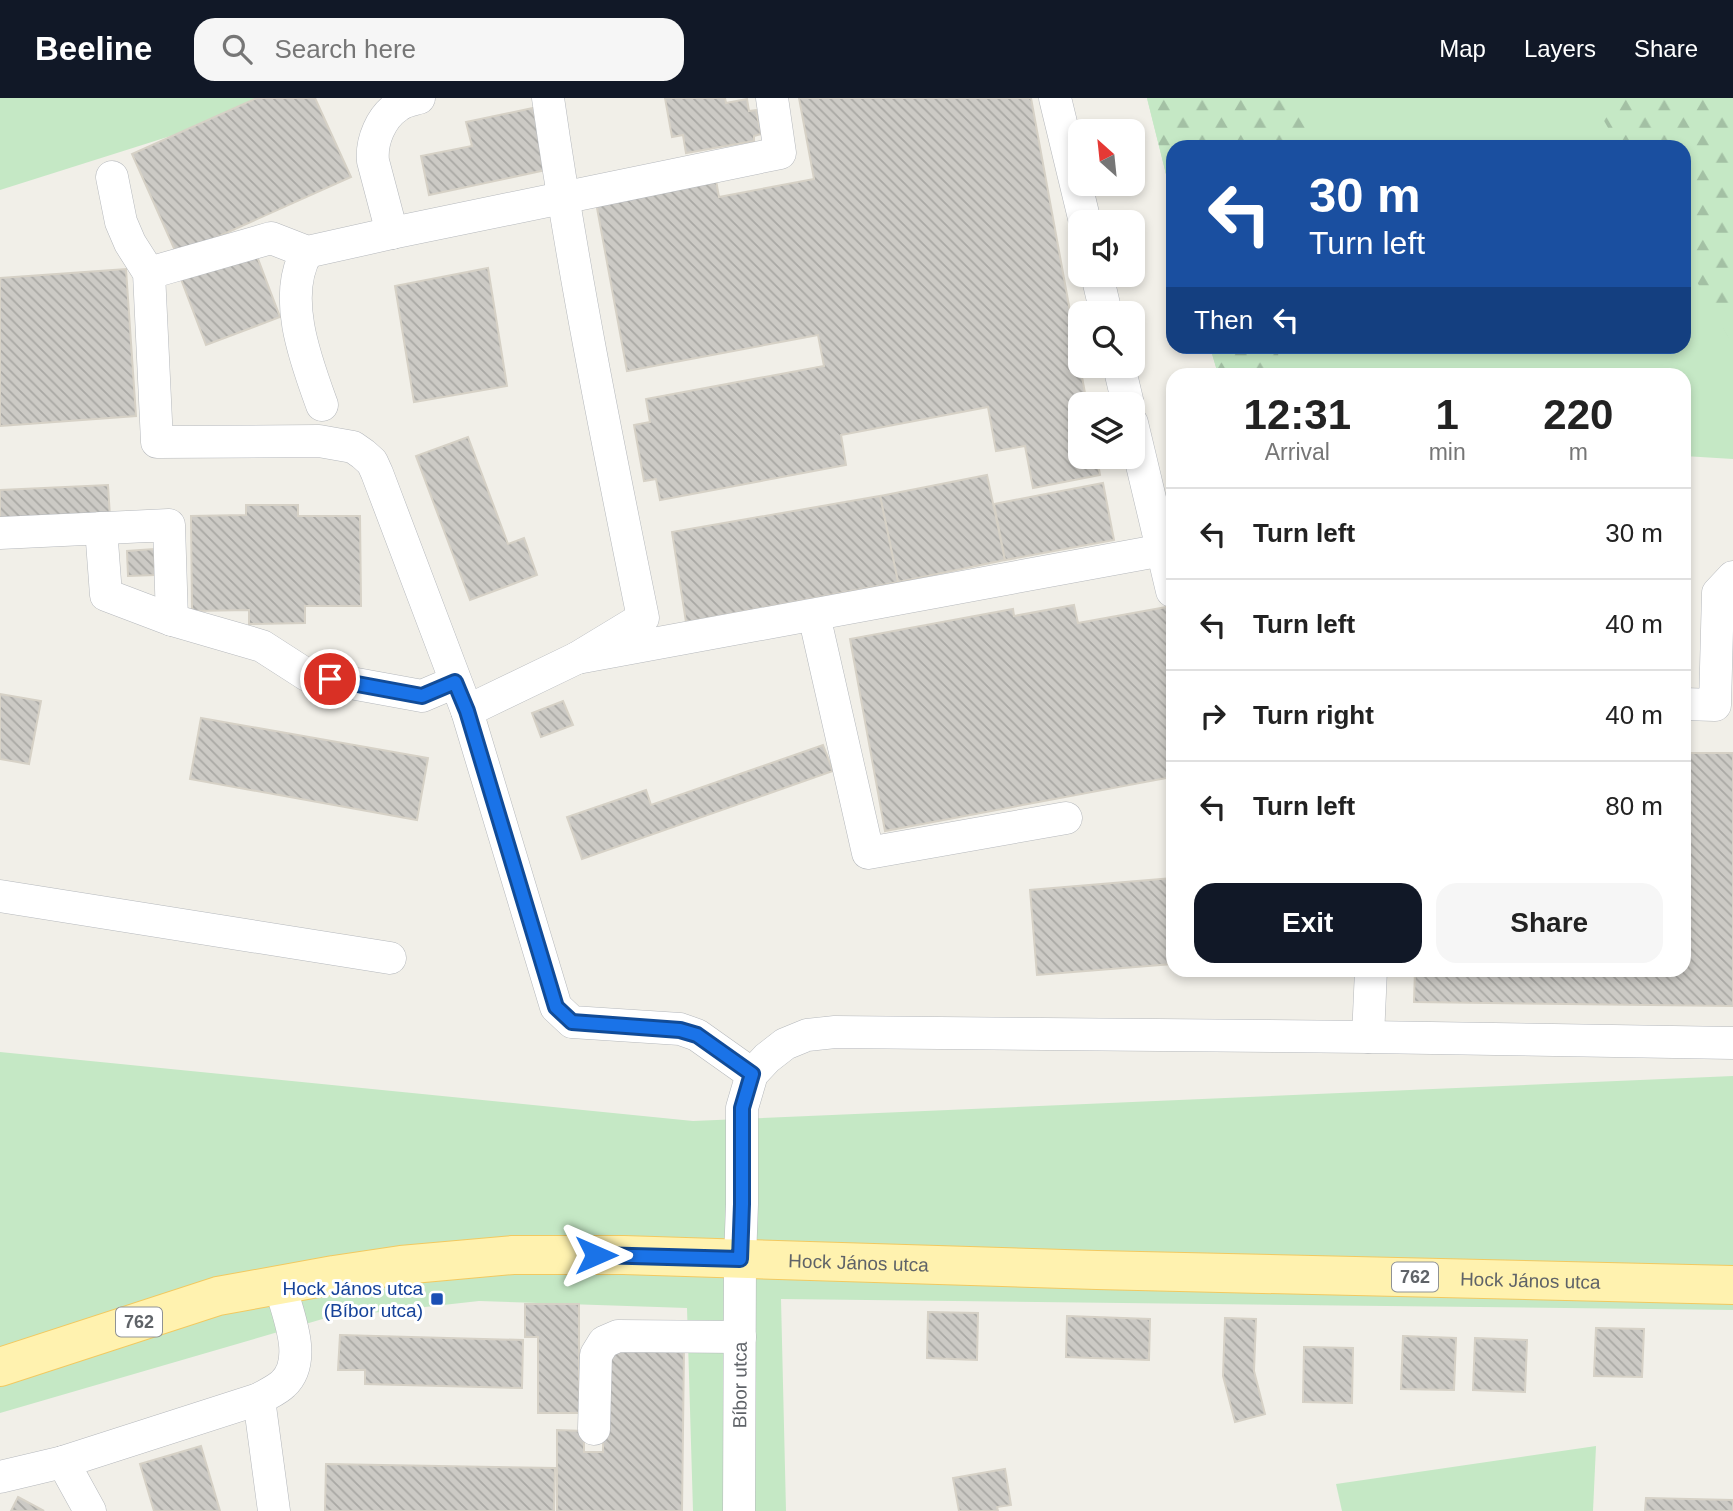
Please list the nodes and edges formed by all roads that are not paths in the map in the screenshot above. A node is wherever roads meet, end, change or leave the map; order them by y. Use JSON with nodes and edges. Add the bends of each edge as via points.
{"nodes":[{"id":1,"x":419,"y":98,"type":"edge"},
{"id":2,"x":548,"y":98,"type":"edge"},
{"id":3,"x":772,"y":98,"type":"edge"},
{"id":4,"x":1055,"y":98,"type":"edge"},
{"id":5,"x":383,"y":108,"type":"edge"},
{"id":6,"x":112,"y":177,"type":"dead end"},
{"id":7,"x":562,"y":199,"type":"junction"},
{"id":8,"x":1082,"y":210,"type":"edge"},
{"id":9,"x":392,"y":233,"type":"junction"},
{"id":10,"x":307,"y":252,"type":"junction"},
{"id":11,"x":149,"y":272,"type":"junction"},
{"id":12,"x":322,"y":405,"type":"dead end"},
{"id":13,"x":1143,"y":469,"type":"edge"},
{"id":14,"x":101,"y":528,"type":"junction"},
{"id":15,"x":0,"y":533,"type":"edge"},
{"id":16,"x":1163,"y":550,"type":"junction"},
{"id":17,"x":1166,"y":564,"type":"edge"},
{"id":18,"x":1733,"y":577,"type":"edge"},
{"id":19,"x":814,"y":615,"type":"junction"},
{"id":20,"x":172,"y":620,"type":"junction"},
{"id":21,"x":577,"y":658,"type":"junction"},
{"id":22,"x":461,"y":696,"type":"junction"},
{"id":23,"x":1691,"y":705,"type":"edge"},
{"id":24,"x":1724,"y":705,"type":"edge"},
{"id":25,"x":1066,"y":818,"type":"dead end"},
{"id":26,"x":0,"y":896,"type":"edge"},
{"id":27,"x":390,"y":958,"type":"dead end"},
{"id":28,"x":1371,"y":977,"type":"edge"},
{"id":29,"x":1368,"y":1037,"type":"junction"},
{"id":30,"x":1733,"y":1043,"type":"edge"},
{"id":31,"x":752,"y":1074,"type":"junction"},
{"id":32,"x":740,"y":1259,"type":"junction"},
{"id":33,"x":280,"y":1285,"type":"junction"},
{"id":34,"x":1733,"y":1285,"type":"edge"},
{"id":35,"x":740,"y":1337,"type":"junction"},
{"id":36,"x":0,"y":1367,"type":"edge"},
{"id":37,"x":259,"y":1398,"type":"junction"},
{"id":38,"x":594,"y":1429,"type":"dead end"},
{"id":39,"x":63,"y":1462,"type":"junction"},
{"id":40,"x":0,"y":1477,"type":"edge"},
{"id":41,"x":90,"y":1511,"type":"edge"},
{"id":42,"x":274,"y":1511,"type":"edge"},
{"id":43,"x":739,"y":1511,"type":"edge"}],
"edges":[{"from":1,"to":5,"type":"street"},
{"from":2,"to":7,"type":"street"},
{"from":3,"to":7,"type":"street","via":[[780,153]]},
{"from":4,"to":8,"type":"street"},
{"from":5,"to":9,"type":"street","via":[[372,151]]},
{"from":6,"to":11,"type":"street","via":[[121,222]]},
{"from":7,"to":9,"type":"street"},
{"from":7,"to":21,"type":"street","via":[[643,618]]},
{"from":9,"to":10,"type":"street"},
{"from":10,"to":11,"type":"street","via":[[271,239]]},
{"from":10,"to":12,"type":"street","via":[[297,284],[297,309],[307,365]]},
{"from":11,"to":22,"type":"street","via":[[157,442],[319,441],[353,447],[363,454],[377,473]]},
{"from":13,"to":16,"type":"street"},
{"from":14,"to":15,"type":"street"},
{"from":14,"to":20,"type":"street","via":[[106,594]]},
{"from":14,"to":20,"type":"street","via":[[169,525]]},
{"from":16,"to":17,"type":"street"},
{"from":16,"to":19,"type":"street"},
{"from":18,"to":24,"type":"street","via":[[1718,593]]},
{"from":19,"to":21,"type":"street"},
{"from":19,"to":25,"type":"street","via":[[868,853]]},
{"from":20,"to":22,"type":"street","via":[[262,646],[307,675],[422,696]]},
{"from":21,"to":22,"type":"street"},
{"from":22,"to":31,"type":"street","via":[[556,1007],[572,1022],[697,1035]]},
{"from":23,"to":24,"type":"street"},
{"from":26,"to":27,"type":"street"},
{"from":28,"to":29,"type":"street"},
{"from":29,"to":30,"type":"street"},
{"from":29,"to":31,"type":"street","via":[[835,1032],[807,1035],[785,1044]]},
{"from":31,"to":32,"type":"street","name":"Bíbor utca","via":[[742,1108]]},
{"from":32,"to":33,"type":"main road","name":"Hock János utca","number":"762","via":[[513,1255],[401,1265]]},
{"from":32,"to":34,"type":"main road","name":"Hock János utca","number":"762"},
{"from":32,"to":35,"type":"street","name":"Bíbor utca"},
{"from":33,"to":36,"type":"main road","name":"Hock János utca","number":"762","via":[[218,1296]]},
{"from":33,"to":37,"type":"street","via":[[297,1350],[284,1384]]},
{"from":35,"to":38,"type":"street","via":[[618,1336],[604,1342],[596,1355]]},
{"from":35,"to":43,"type":"street","name":"Bíbor utca"},
{"from":37,"to":39,"type":"street"},
{"from":37,"to":42,"type":"street"},
{"from":39,"to":40,"type":"street"},
{"from":39,"to":41,"type":"street"}]}
